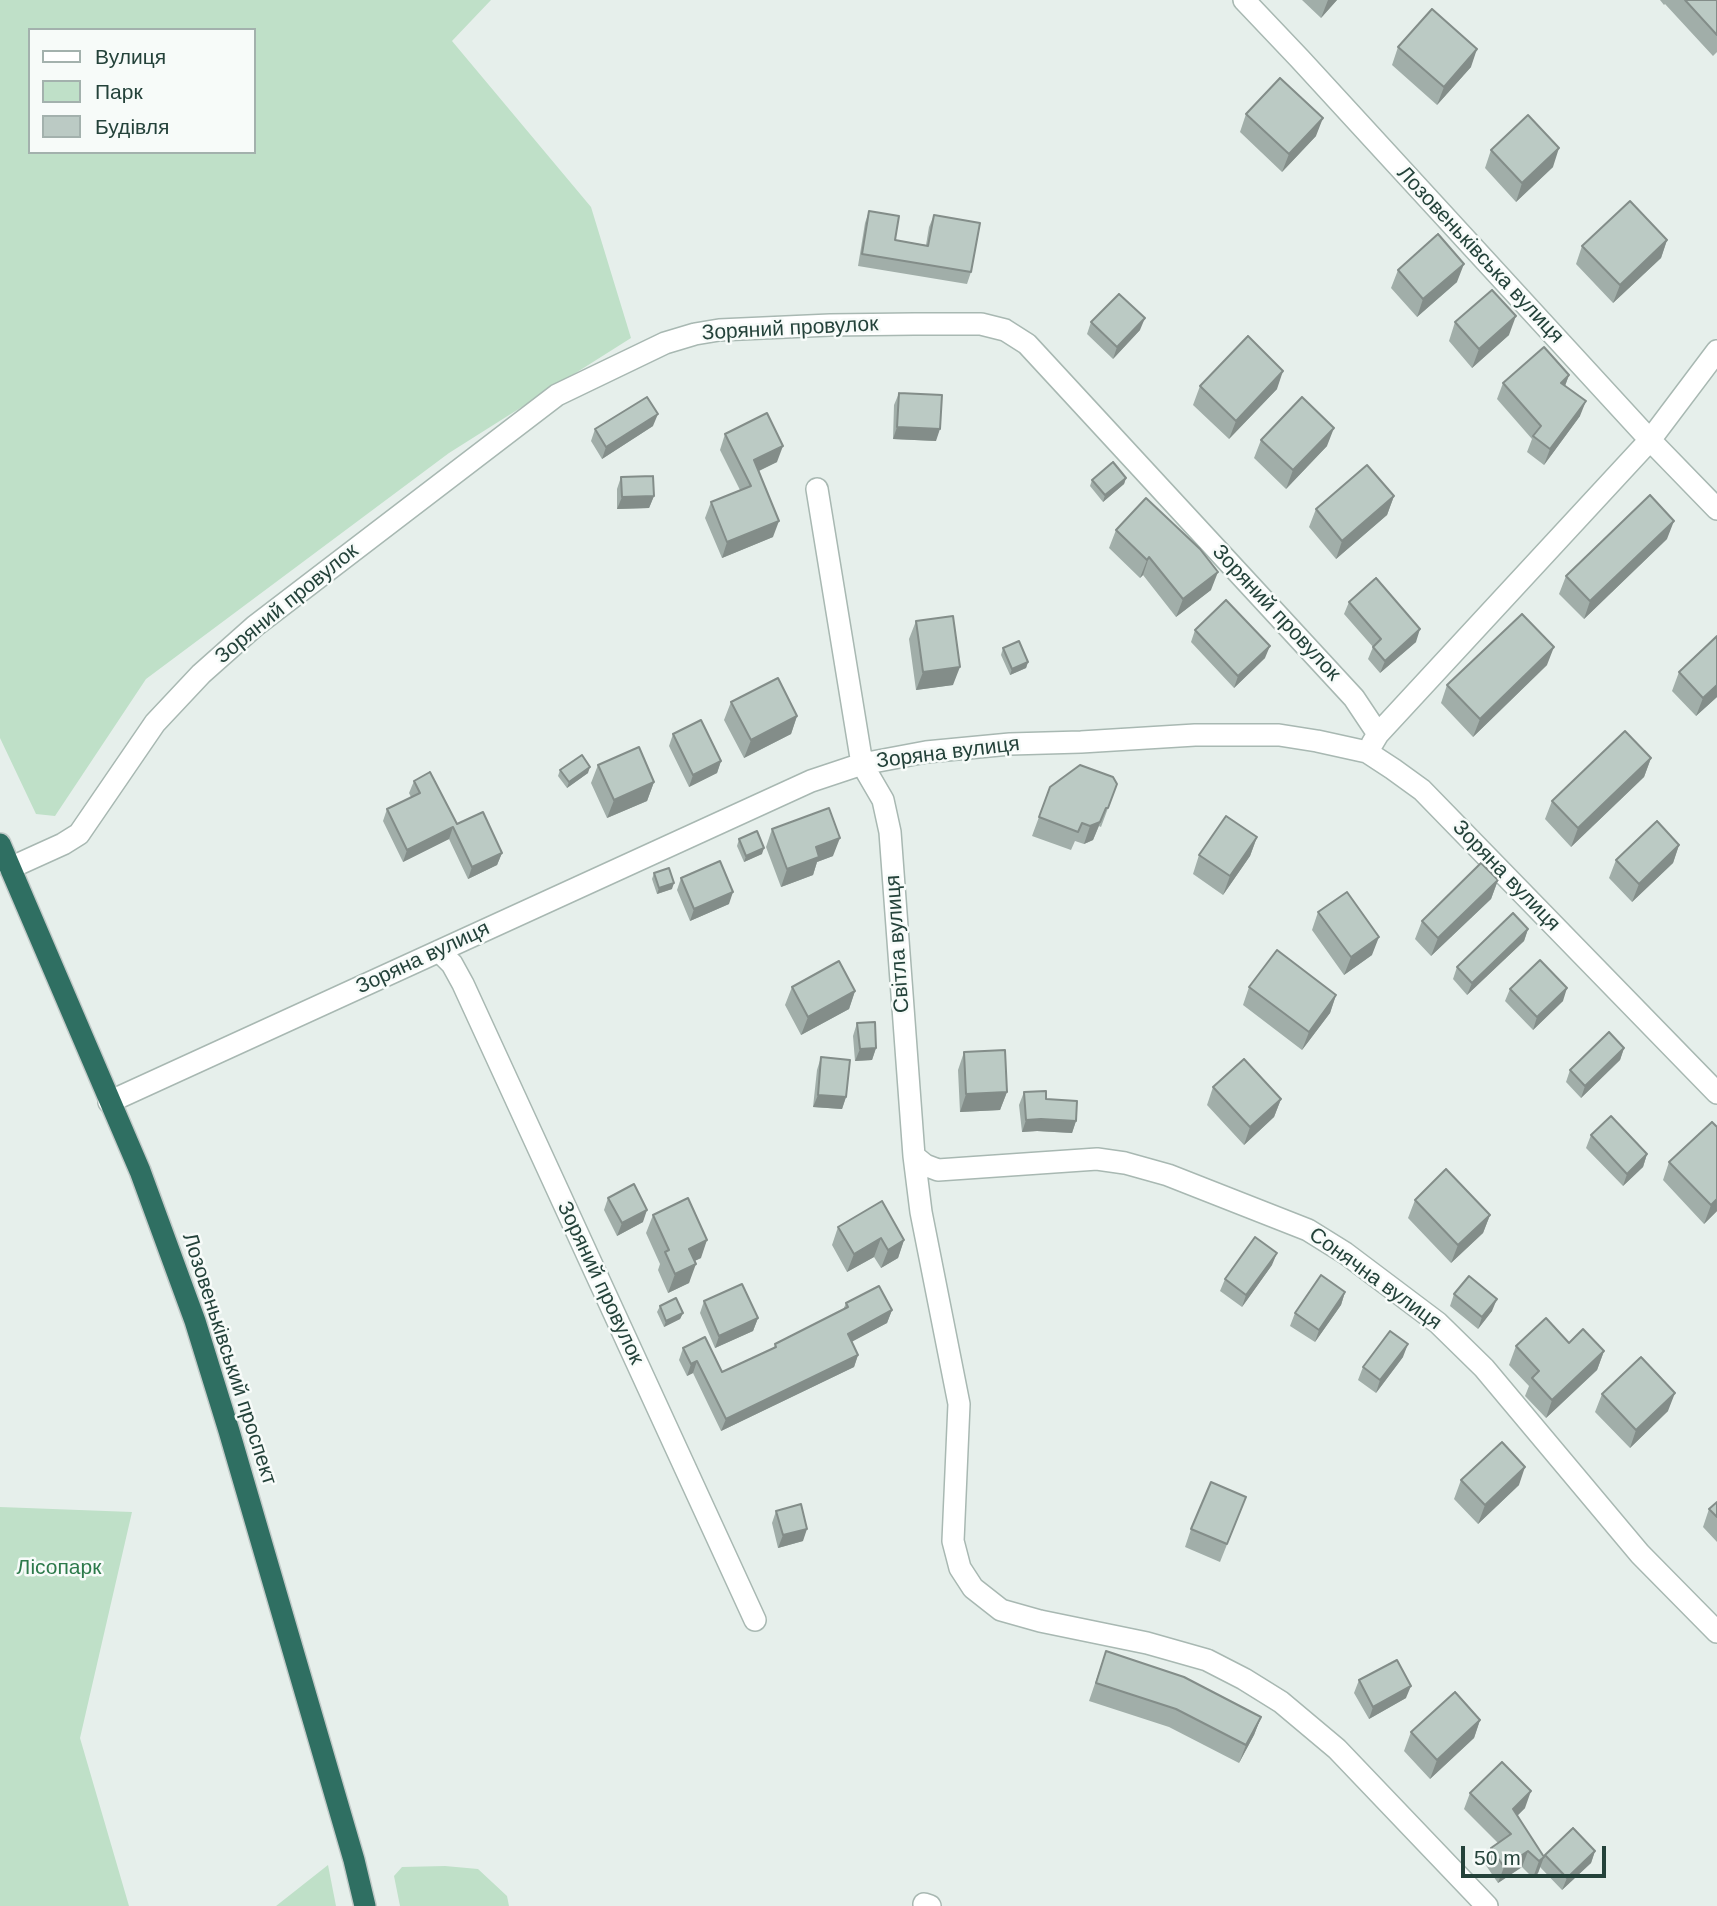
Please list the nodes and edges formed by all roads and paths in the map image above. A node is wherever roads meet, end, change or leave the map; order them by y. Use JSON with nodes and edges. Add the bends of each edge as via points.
{"nodes":[{"id":1,"x":1244,"y":0,"type":"edge"},
{"id":2,"x":1717,"y":351,"type":"edge"},
{"id":3,"x":1650,"y":440,"type":"junction"},
{"id":4,"x":817,"y":489,"type":"dead end"},
{"id":5,"x":1717,"y":509,"type":"edge"},
{"id":6,"x":1378,"y":734,"type":"junction"},
{"id":7,"x":1367,"y":752,"type":"junction"},
{"id":8,"x":862,"y":764,"type":"junction"},
{"id":9,"x":0,"y":844,"type":"edge"},
{"id":10,"x":10,"y":868,"type":"junction"},
{"id":11,"x":439,"y":951,"type":"junction"},
{"id":12,"x":1717,"y":1093,"type":"edge"},
{"id":13,"x":110,"y":1102,"type":"junction"},
{"id":14,"x":914,"y":1156,"type":"junction"},
{"id":15,"x":755,"y":1620,"type":"dead end"},
{"id":16,"x":1717,"y":1632,"type":"edge"},
{"id":17,"x":365,"y":1906,"type":"edge"},
{"id":18,"x":1488,"y":1906,"type":"edge"}],
"edges":[{"from":1,"to":3,"type":"street","name":"Лозовеньківська вулиця"},
{"from":2,"to":3,"type":"street"},
{"from":3,"to":5,"type":"street","name":"Лозовеньківська вулиця"},
{"from":3,"to":6,"type":"street"},
{"from":4,"to":8,"type":"street","name":"Світла вулиця"},
{"from":6,"to":7,"type":"street"},
{"from":6,"to":10,"type":"street","name":"Зоряний провулок","via":[[1354,698],[1027,344],[1005,330],[981,324],[915,324],[719,330],[666,343],[557,395],[255,626],[155,723],[79,834]]},
{"from":7,"to":8,"type":"street","name":"Зоряна вулиця","via":[[1279,735],[1195,735],[1010,744]]},
{"from":7,"to":12,"type":"street","name":"Зоряна вулиця","via":[[1422,790]]},
{"from":8,"to":11,"type":"street","name":"Зоряна вулиця","via":[[811,781]]},
{"from":8,"to":14,"type":"street","name":"Світла вулиця","via":[[883,800],[890,832]]},
{"from":9,"to":10,"type":"highway","name":"Лозовеньківський проспект"},
{"from":10,"to":13,"type":"highway","name":"Лозовеньківський проспект"},
{"from":11,"to":13,"type":"street","name":"Зоряна вулиця"},
{"from":11,"to":15,"type":"street","name":"Зоряний провулок","via":[[463,984]]},
{"from":13,"to":17,"type":"highway","name":"Лозовеньківський проспект","via":[[195,1321]]},
{"from":14,"to":16,"type":"street","name":"Сонячна вулиця","via":[[938,1170],[1097,1159],[1125,1163],[1168,1175],[1308,1230],[1438,1323],[1484,1368],[1640,1554]]},
{"from":14,"to":18,"type":"street","name":"Світла вулиця","via":[[959,1404],[953,1541],[960,1568],[973,1588],[1001,1609],[1207,1660],[1244,1679],[1281,1702],[1337,1749]]}]}
